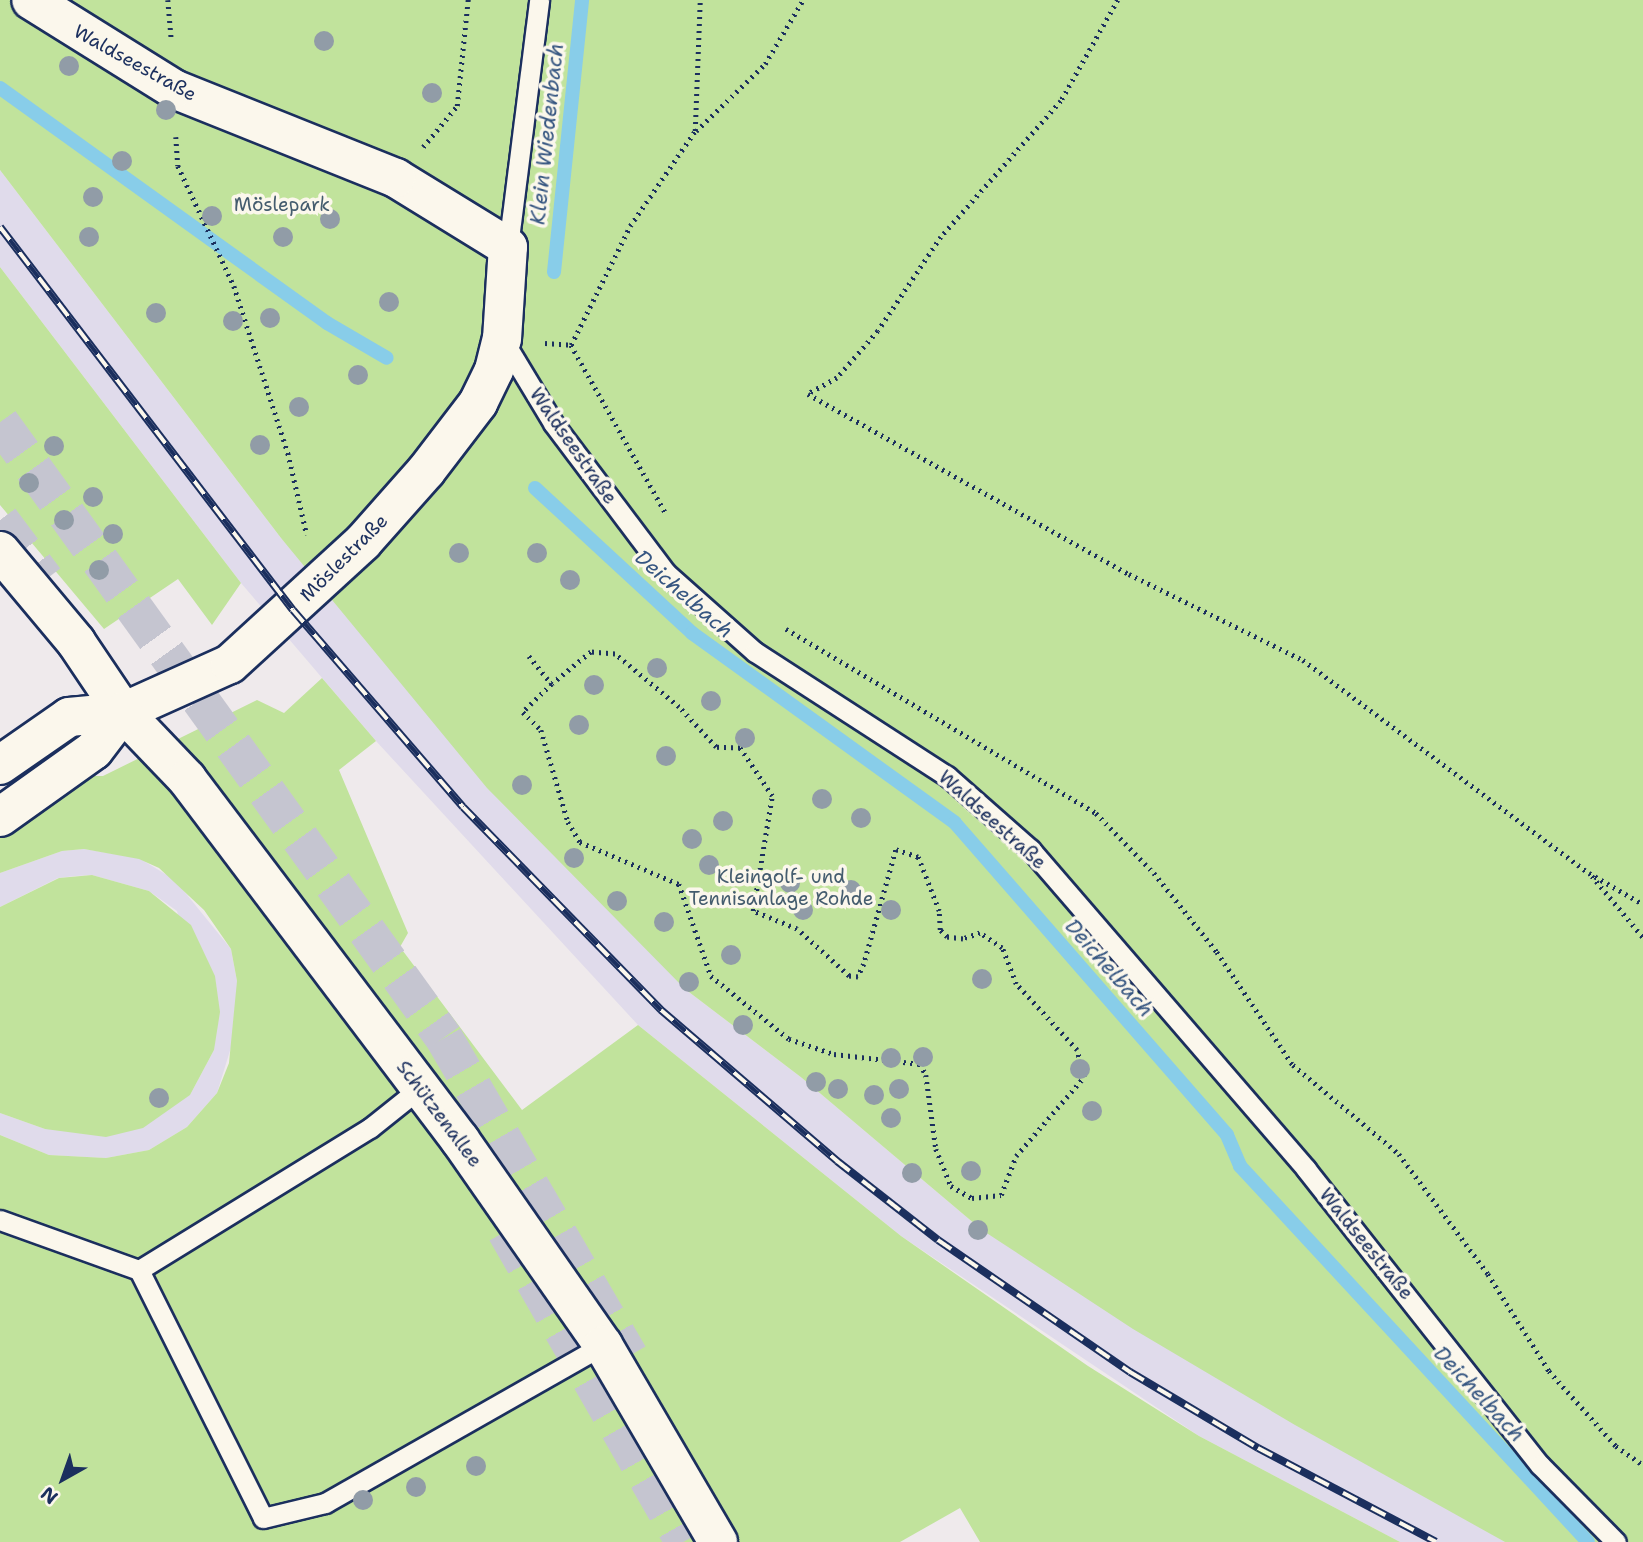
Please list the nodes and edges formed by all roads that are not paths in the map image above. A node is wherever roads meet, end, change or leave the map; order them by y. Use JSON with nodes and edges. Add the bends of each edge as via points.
{"nodes":[{"id":1,"x":31,"y":0,"type":"edge"},
{"id":2,"x":539,"y":0,"type":"edge"},
{"id":3,"x":508,"y":247,"type":"junction"},
{"id":4,"x":502,"y":340,"type":"junction"},
{"id":5,"x":0,"y":551,"type":"edge"},
{"id":6,"x":123,"y":712,"type":"junction"},
{"id":7,"x":0,"y":765,"type":"edge"},
{"id":8,"x":0,"y":817,"type":"edge"},
{"id":9,"x":420,"y":1088,"type":"junction"},
{"id":10,"x":0,"y":1220,"type":"edge"},
{"id":11,"x":139,"y":1270,"type":"junction"},
{"id":12,"x":603,"y":1345,"type":"junction"},
{"id":13,"x":718,"y":1542,"type":"edge"},
{"id":14,"x":1616,"y":1542,"type":"edge"}],
"edges":[{"from":1,"to":3,"type":"street","name":"Waldseestraße","via":[[174,89],[396,178]]},
{"from":2,"to":3,"type":"lane"},
{"from":3,"to":4,"type":"street"},
{"from":4,"to":6,"type":"street","name":"Möslestraße","via":[[478,402],[426,471],[325,577],[230,664]]},
{"from":4,"to":14,"type":"lane","name":"Waldseestraße","via":[[553,423],[666,573],[755,652],[947,776],[1030,849],[1307,1169],[1540,1465]]},
{"from":5,"to":6,"type":"street","name":"Schützenallee","via":[[76,642]]},
{"from":6,"to":7,"type":"street","name":"Möslestraße","via":[[69,716]]},
{"from":6,"to":8,"type":"street","name":"Möslestraße","via":[[94,750]]},
{"from":6,"to":9,"type":"street","name":"Schützenallee","via":[[187,779]]},
{"from":9,"to":11,"type":"lane","via":[[370,1128]]},
{"from":9,"to":12,"type":"street","name":"Schützenallee"},
{"from":10,"to":11,"type":"lane"},
{"from":11,"to":12,"type":"lane","via":[[263,1518],[325,1503]]},
{"from":12,"to":13,"type":"street","name":"Schützenallee"}]}
